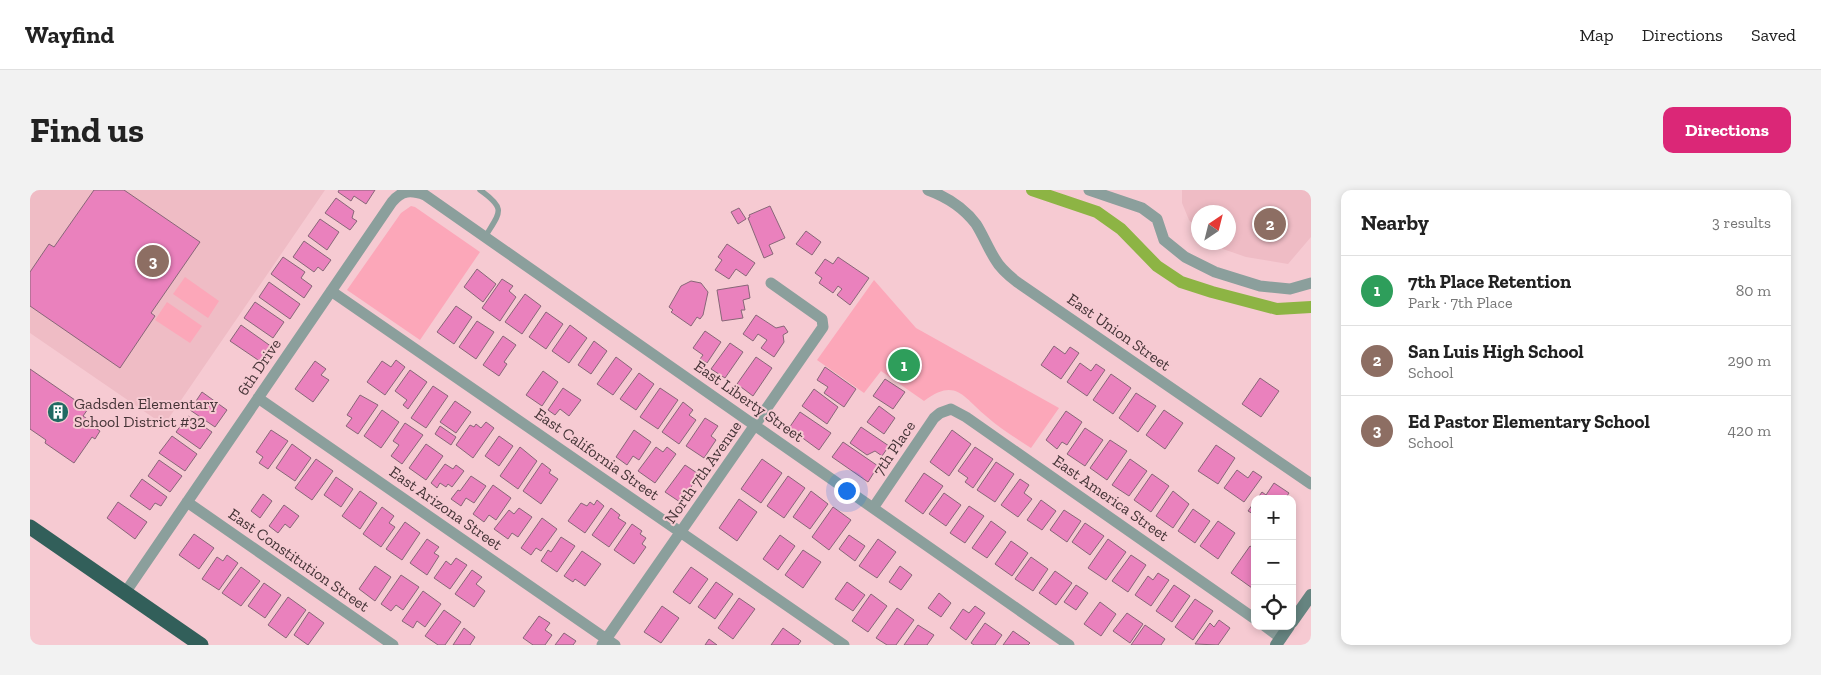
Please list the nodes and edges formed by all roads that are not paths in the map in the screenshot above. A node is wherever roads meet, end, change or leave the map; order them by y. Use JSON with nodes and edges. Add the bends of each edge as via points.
{"nodes":[{"id":1,"x":480,"y":190,"type":"edge"},
{"id":2,"x":928,"y":190,"type":"edge"},
{"id":3,"x":1089,"y":190,"type":"edge"},
{"id":4,"x":407,"y":191,"type":"edge"},
{"id":5,"x":485,"y":237,"type":"junction"},
{"id":6,"x":771,"y":283,"type":"dead end"},
{"id":7,"x":1311,"y":284,"type":"edge"},
{"id":8,"x":331,"y":291,"type":"junction"},
{"id":9,"x":258,"y":398,"type":"junction"},
{"id":10,"x":945,"y":410,"type":"joint"},
{"id":11,"x":755,"y":426,"type":"junction"},
{"id":12,"x":1311,"y":484,"type":"edge"},
{"id":13,"x":187,"y":502,"type":"junction"},
{"id":14,"x":874,"y":508,"type":"junction"},
{"id":15,"x":30,"y":527,"type":"edge"},
{"id":16,"x":681,"y":532,"type":"junction"},
{"id":17,"x":125,"y":593,"type":"junction"},
{"id":18,"x":1311,"y":594,"type":"edge"},
{"id":19,"x":1251,"y":616,"type":"edge"},
{"id":20,"x":1296,"y":616,"type":"edge"},
{"id":21,"x":1269,"y":630,"type":"edge"},
{"id":22,"x":1286,"y":630,"type":"edge"},
{"id":23,"x":1279,"y":641,"type":"edge"},
{"id":24,"x":608,"y":643,"type":"edge"},
{"id":25,"x":201,"y":645,"type":"edge"},
{"id":26,"x":393,"y":645,"type":"edge"},
{"id":27,"x":844,"y":645,"type":"edge"},
{"id":28,"x":1069,"y":645,"type":"edge"}],
"edges":[{"from":1,"to":5,"type":"lane","via":[[495,200],[499,208]]},
{"from":2,"to":12,"type":"street","name":"East Union Street","via":[[952,202],[966,214],[1004,272],[1017,282]]},
{"from":3,"to":7,"type":"street","via":[[1142,208],[1157,219],[1164,240],[1185,257],[1215,272],[1260,286],[1290,288]]},
{"from":4,"to":5,"type":"street","name":"East Liberty Street","via":[[425,195]]},
{"from":4,"to":8,"type":"street","name":"6th Drive","via":[[398,194]]},
{"from":5,"to":11,"type":"street","name":"East Liberty Street"},
{"from":6,"to":11,"type":"street","name":"North 7th Avenue","via":[[824,323]]},
{"from":8,"to":9,"type":"street","name":"6th Drive"},
{"from":8,"to":16,"type":"street","name":"East California Street"},
{"from":9,"to":13,"type":"street","name":"6th Drive"},
{"from":9,"to":24,"type":"street","name":"East Arizona Street"},
{"from":10,"to":14,"type":"street","name":"7th Place","via":[[934,418]]},
{"from":10,"to":19,"type":"street","name":"East America Street","via":[[951,409],[966,417]]},
{"from":11,"to":14,"type":"street","name":"East Liberty Street"},
{"from":11,"to":16,"type":"street","name":"North 7th Avenue"},
{"from":13,"to":17,"type":"street","name":"6th Drive"},
{"from":13,"to":26,"type":"street","name":"East Constitution Street"},
{"from":14,"to":28,"type":"street","name":"East Liberty Street"},
{"from":15,"to":17,"type":"highway"},
{"from":16,"to":24,"type":"street","name":"North 7th Avenue"},
{"from":16,"to":27,"type":"street","name":"East California Street"},
{"from":17,"to":25,"type":"highway"},
{"from":18,"to":20,"type":"main road"},
{"from":21,"to":23,"type":"street"},
{"from":22,"to":23,"type":"main road"}]}
